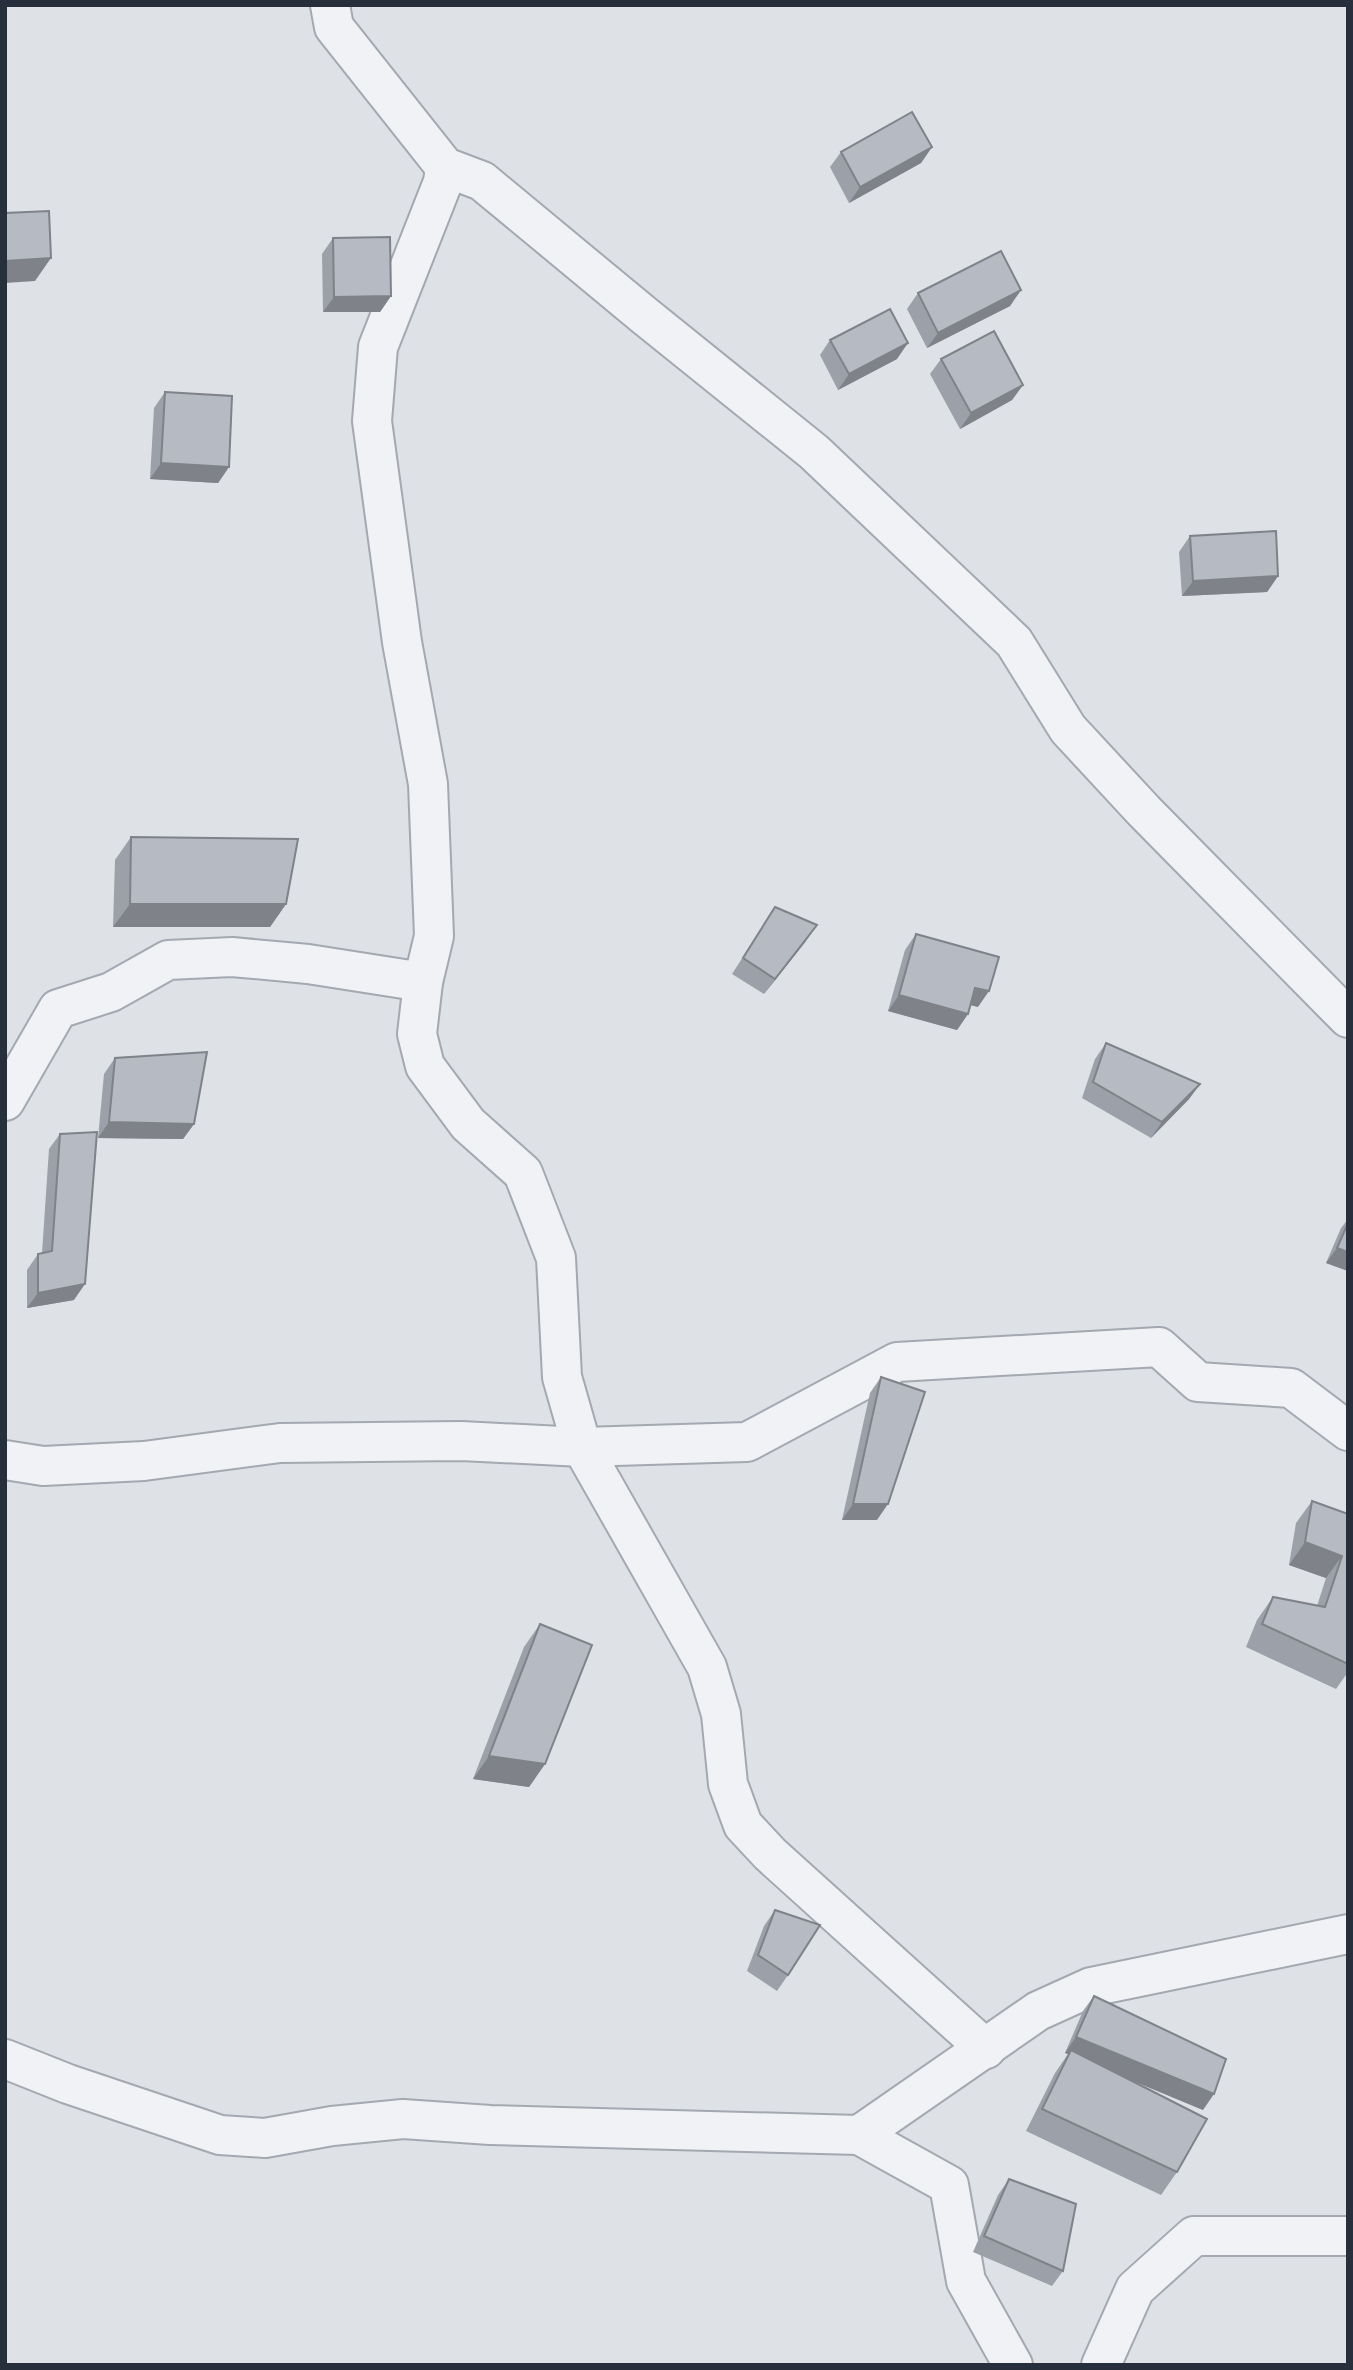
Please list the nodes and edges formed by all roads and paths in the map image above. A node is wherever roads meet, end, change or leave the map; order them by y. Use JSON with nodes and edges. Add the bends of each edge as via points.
{"nodes":[{"id":1,"x":330,"y":5,"type":"edge"},
{"id":2,"x":445,"y":167,"type":"junction"},
{"id":3,"x":423,"y":982,"type":"junction"},
{"id":4,"x":1348,"y":1018,"type":"edge"},
{"id":5,"x":5,"y":1101,"type":"edge"},
{"id":6,"x":1348,"y":1431,"type":"edge"},
{"id":7,"x":582,"y":1447,"type":"junction"},
{"id":8,"x":5,"y":1460,"type":"edge"},
{"id":9,"x":1348,"y":1934,"type":"edge"},
{"id":10,"x":986,"y":2049,"type":"junction"},
{"id":11,"x":5,"y":2059,"type":"edge"},
{"id":12,"x":859,"y":2135,"type":"junction"},
{"id":13,"x":1348,"y":2236,"type":"edge"},
{"id":14,"x":1013,"y":2365,"type":"edge"},
{"id":15,"x":1101,"y":2365,"type":"edge"}],
"edges":[{"from":1,"to":2,"type":"street","via":[[334,27]]},
{"from":2,"to":3,"type":"street","via":[[378,346],[372,421],[402,642],[428,784],[434,936]]},
{"from":2,"to":4,"type":"street","via":[[482,181],[814,452],[1014,642],[1068,729]]},
{"from":3,"to":5,"type":"street","via":[[232,957],[168,960],[111,992],[58,1009]]},
{"from":3,"to":7,"type":"street","via":[[417,1034],[425,1066],[468,1124],[523,1174],[556,1258],[562,1377]]},
{"from":6,"to":7,"type":"street","via":[[1291,1388],[1198,1382],[1159,1348],[897,1362],[747,1442]]},
{"from":7,"to":8,"type":"street","via":[[461,1440],[280,1443],[144,1461],[43,1466]]},
{"from":7,"to":10,"type":"street","via":[[707,1667],[721,1714],[728,1784],[743,1825]]},
{"from":9,"to":10,"type":"street","via":[[1091,1987],[1038,2011]]},
{"from":10,"to":12,"type":"street"},
{"from":11,"to":12,"type":"street","via":[[220,2135],[265,2138],[403,2119]]},
{"from":12,"to":14,"type":"street","via":[[949,2185],[966,2281]]},
{"from":13,"to":15,"type":"street","via":[[1195,2236],[1135,2289]]}]}
